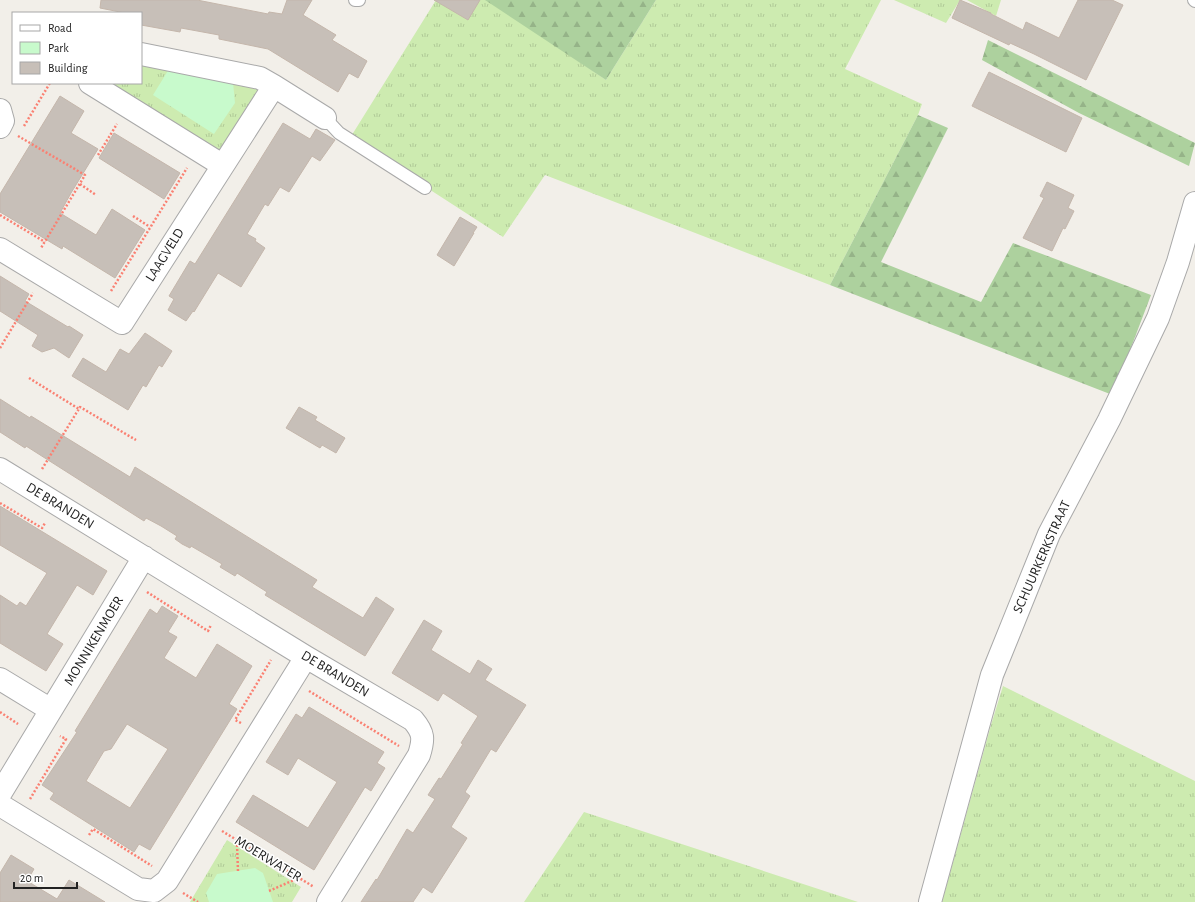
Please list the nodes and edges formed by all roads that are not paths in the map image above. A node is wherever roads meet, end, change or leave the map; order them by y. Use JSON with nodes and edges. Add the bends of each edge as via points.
{"nodes":[{"id":1,"x":355,"y":0,"type":"edge"},
{"id":2,"x":359,"y":0,"type":"edge"},
{"id":3,"x":142,"y":54,"type":"edge"},
{"id":4,"x":92,"y":84,"type":"edge"},
{"id":5,"x":274,"y":86,"type":"junction"},
{"id":6,"x":325,"y":118,"type":"joint"},
{"id":7,"x":222,"y":165,"type":"junction"},
{"id":8,"x":425,"y":188,"type":"dead end"},
{"id":9,"x":1195,"y":203,"type":"edge"},
{"id":10,"x":0,"y":249,"type":"edge"},
{"id":11,"x":0,"y":469,"type":"edge"},
{"id":12,"x":144,"y":558,"type":"junction"},
{"id":13,"x":306,"y":657,"type":"junction"},
{"id":14,"x":0,"y":679,"type":"edge"},
{"id":15,"x":47,"y":718,"type":"junction"},
{"id":16,"x":0,"y":794,"type":"edge"},
{"id":17,"x":0,"y":805,"type":"edge"},
{"id":18,"x":330,"y":900,"type":"edge"},
{"id":19,"x":930,"y":902,"type":"edge"}],
"edges":[{"from":1,"to":2,"type":"lane"},
{"from":3,"to":5,"type":"street","via":[[260,78]]},
{"from":4,"to":7,"type":"street"},
{"from":5,"to":6,"type":"street"},
{"from":5,"to":7,"type":"street","name":"LAAGVELD"},
{"from":6,"to":8,"type":"lane","via":[[339,134]]},
{"from":7,"to":10,"type":"street","name":"LAAGVELD","via":[[122,323]]},
{"from":9,"to":19,"type":"street","name":"SCHUURKERKSTRAAT","via":[[1158,318],[1109,420],[1049,534],[992,676]]},
{"from":11,"to":12,"type":"street","name":"DE BRANDEN"},
{"from":12,"to":13,"type":"street","name":"DE BRANDEN"},
{"from":12,"to":15,"type":"street","name":"MONNIKENMOER"},
{"from":13,"to":17,"type":"street","via":[[170,877],[154,891],[138,889]]},
{"from":13,"to":18,"type":"street","name":"DE BRANDEN","via":[[413,720],[420,729],[423,742],[418,758]]},
{"from":14,"to":15,"type":"street"},
{"from":15,"to":16,"type":"street","name":"MONNIKENMOER"}]}
